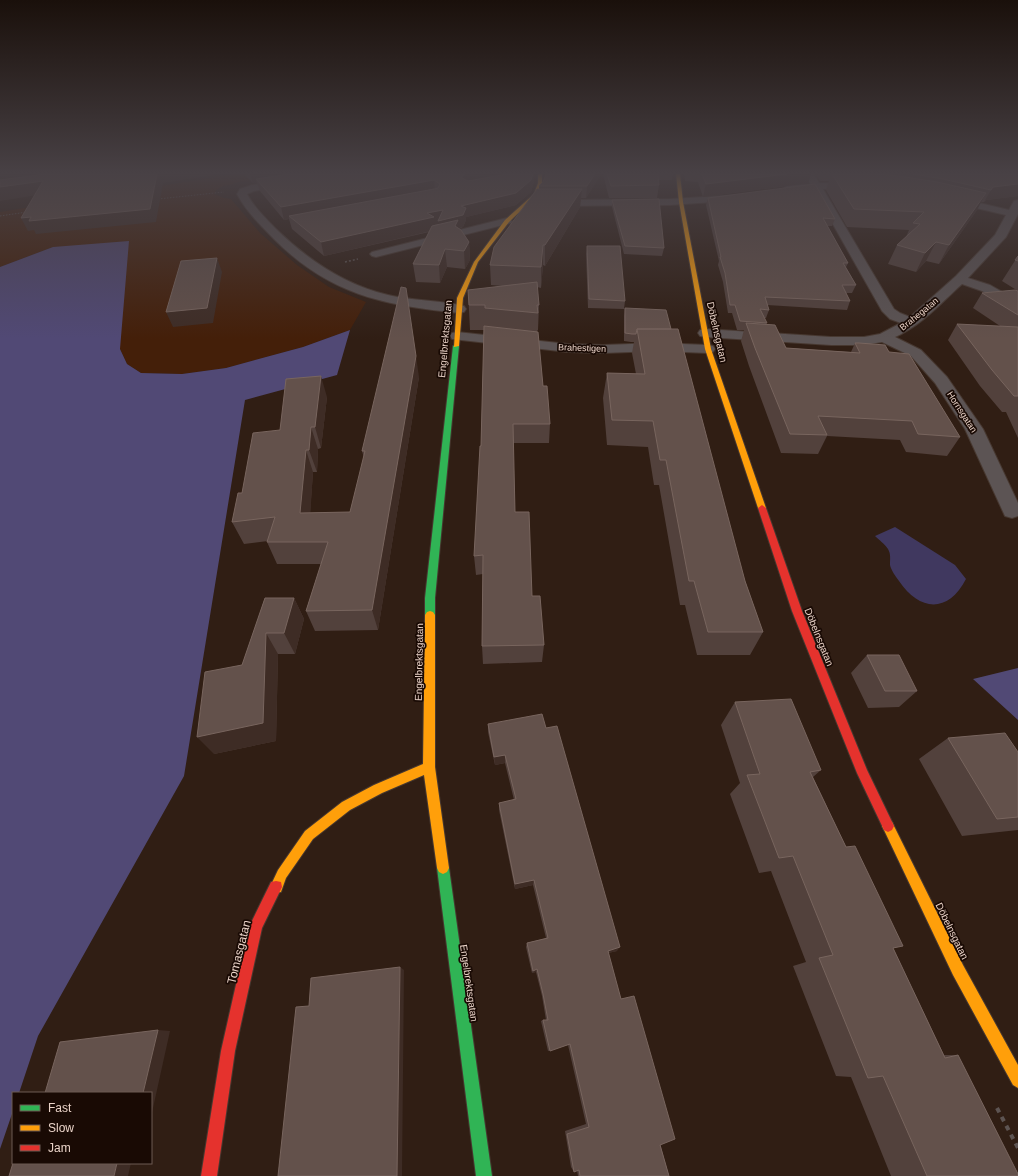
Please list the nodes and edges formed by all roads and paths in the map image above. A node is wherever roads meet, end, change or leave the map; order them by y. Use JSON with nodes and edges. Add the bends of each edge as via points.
{"nodes":[{"id":1,"x":270,"y":229,"type":"edge"},
{"id":2,"x":480,"y":229,"type":"edge"},
{"id":3,"x":502,"y":229,"type":"edge"},
{"id":4,"x":686,"y":229,"type":"edge"},
{"id":5,"x":841,"y":229,"type":"edge"},
{"id":6,"x":1007,"y":229,"type":"edge"},
{"id":7,"x":376,"y":254,"type":"dead end"},
{"id":8,"x":960,"y":279,"type":"junction"},
{"id":9,"x":1018,"y":306,"type":"edge"},
{"id":10,"x":459,"y":309,"type":"junction"},
{"id":11,"x":912,"y":322,"type":"junction"},
{"id":12,"x":705,"y":333,"type":"junction"},
{"id":13,"x":457,"y":336,"type":"junction"},
{"id":14,"x":884,"y":337,"type":"junction"},
{"id":15,"x":708,"y":349,"type":"junction"},
{"id":16,"x":1012,"y":510,"type":"dead end"},
{"id":17,"x":429,"y":767,"type":"junction"},
{"id":18,"x":1018,"y":1080,"type":"edge"},
{"id":19,"x":209,"y":1176,"type":"edge"},
{"id":20,"x":484,"y":1176,"type":"edge"}],
"edges":[{"from":1,"to":10,"type":"street","via":[[304,260],[336,281],[374,296]]},
{"from":2,"to":7,"type":"street"},
{"from":3,"to":10,"type":"street","name":"Engelbrektsgatan","via":[[476,262],[460,298]]},
{"from":4,"to":12,"type":"street","name":"Döbelnsgatan"},
{"from":5,"to":11,"type":"street","via":[[889,311]]},
{"from":6,"to":8,"type":"street","name":"Brahegatan","via":[[1004,238]]},
{"from":8,"to":9,"type":"street","via":[[986,288]]},
{"from":8,"to":11,"type":"street","name":"Brahegatan"},
{"from":10,"to":13,"type":"street","name":"Engelbrektsgatan"},
{"from":11,"to":14,"type":"street","name":"Brahegatan","via":[[902,330]]},
{"from":12,"to":14,"type":"street","name":"Brahegatan","via":[[831,341]]},
{"from":12,"to":15,"type":"street","name":"Döbelnsgatan"},
{"from":13,"to":15,"type":"street","name":"Brahestigen","via":[[568,348]]},
{"from":13,"to":17,"type":"street","name":"Engelbrektsgatan","via":[[430,598]]},
{"from":14,"to":16,"type":"street","name":"Hornsgatan","via":[[916,354],[941,380],[974,429]]},
{"from":15,"to":18,"type":"street","name":"Döbelnsgatan","via":[[797,611],[863,773],[958,970]]},
{"from":17,"to":19,"type":"street","name":"Tomasgatan","via":[[346,806],[309,835],[282,874],[256,927],[228,1051]]},
{"from":17,"to":20,"type":"street","name":"Engelbrektsgatan"}]}
